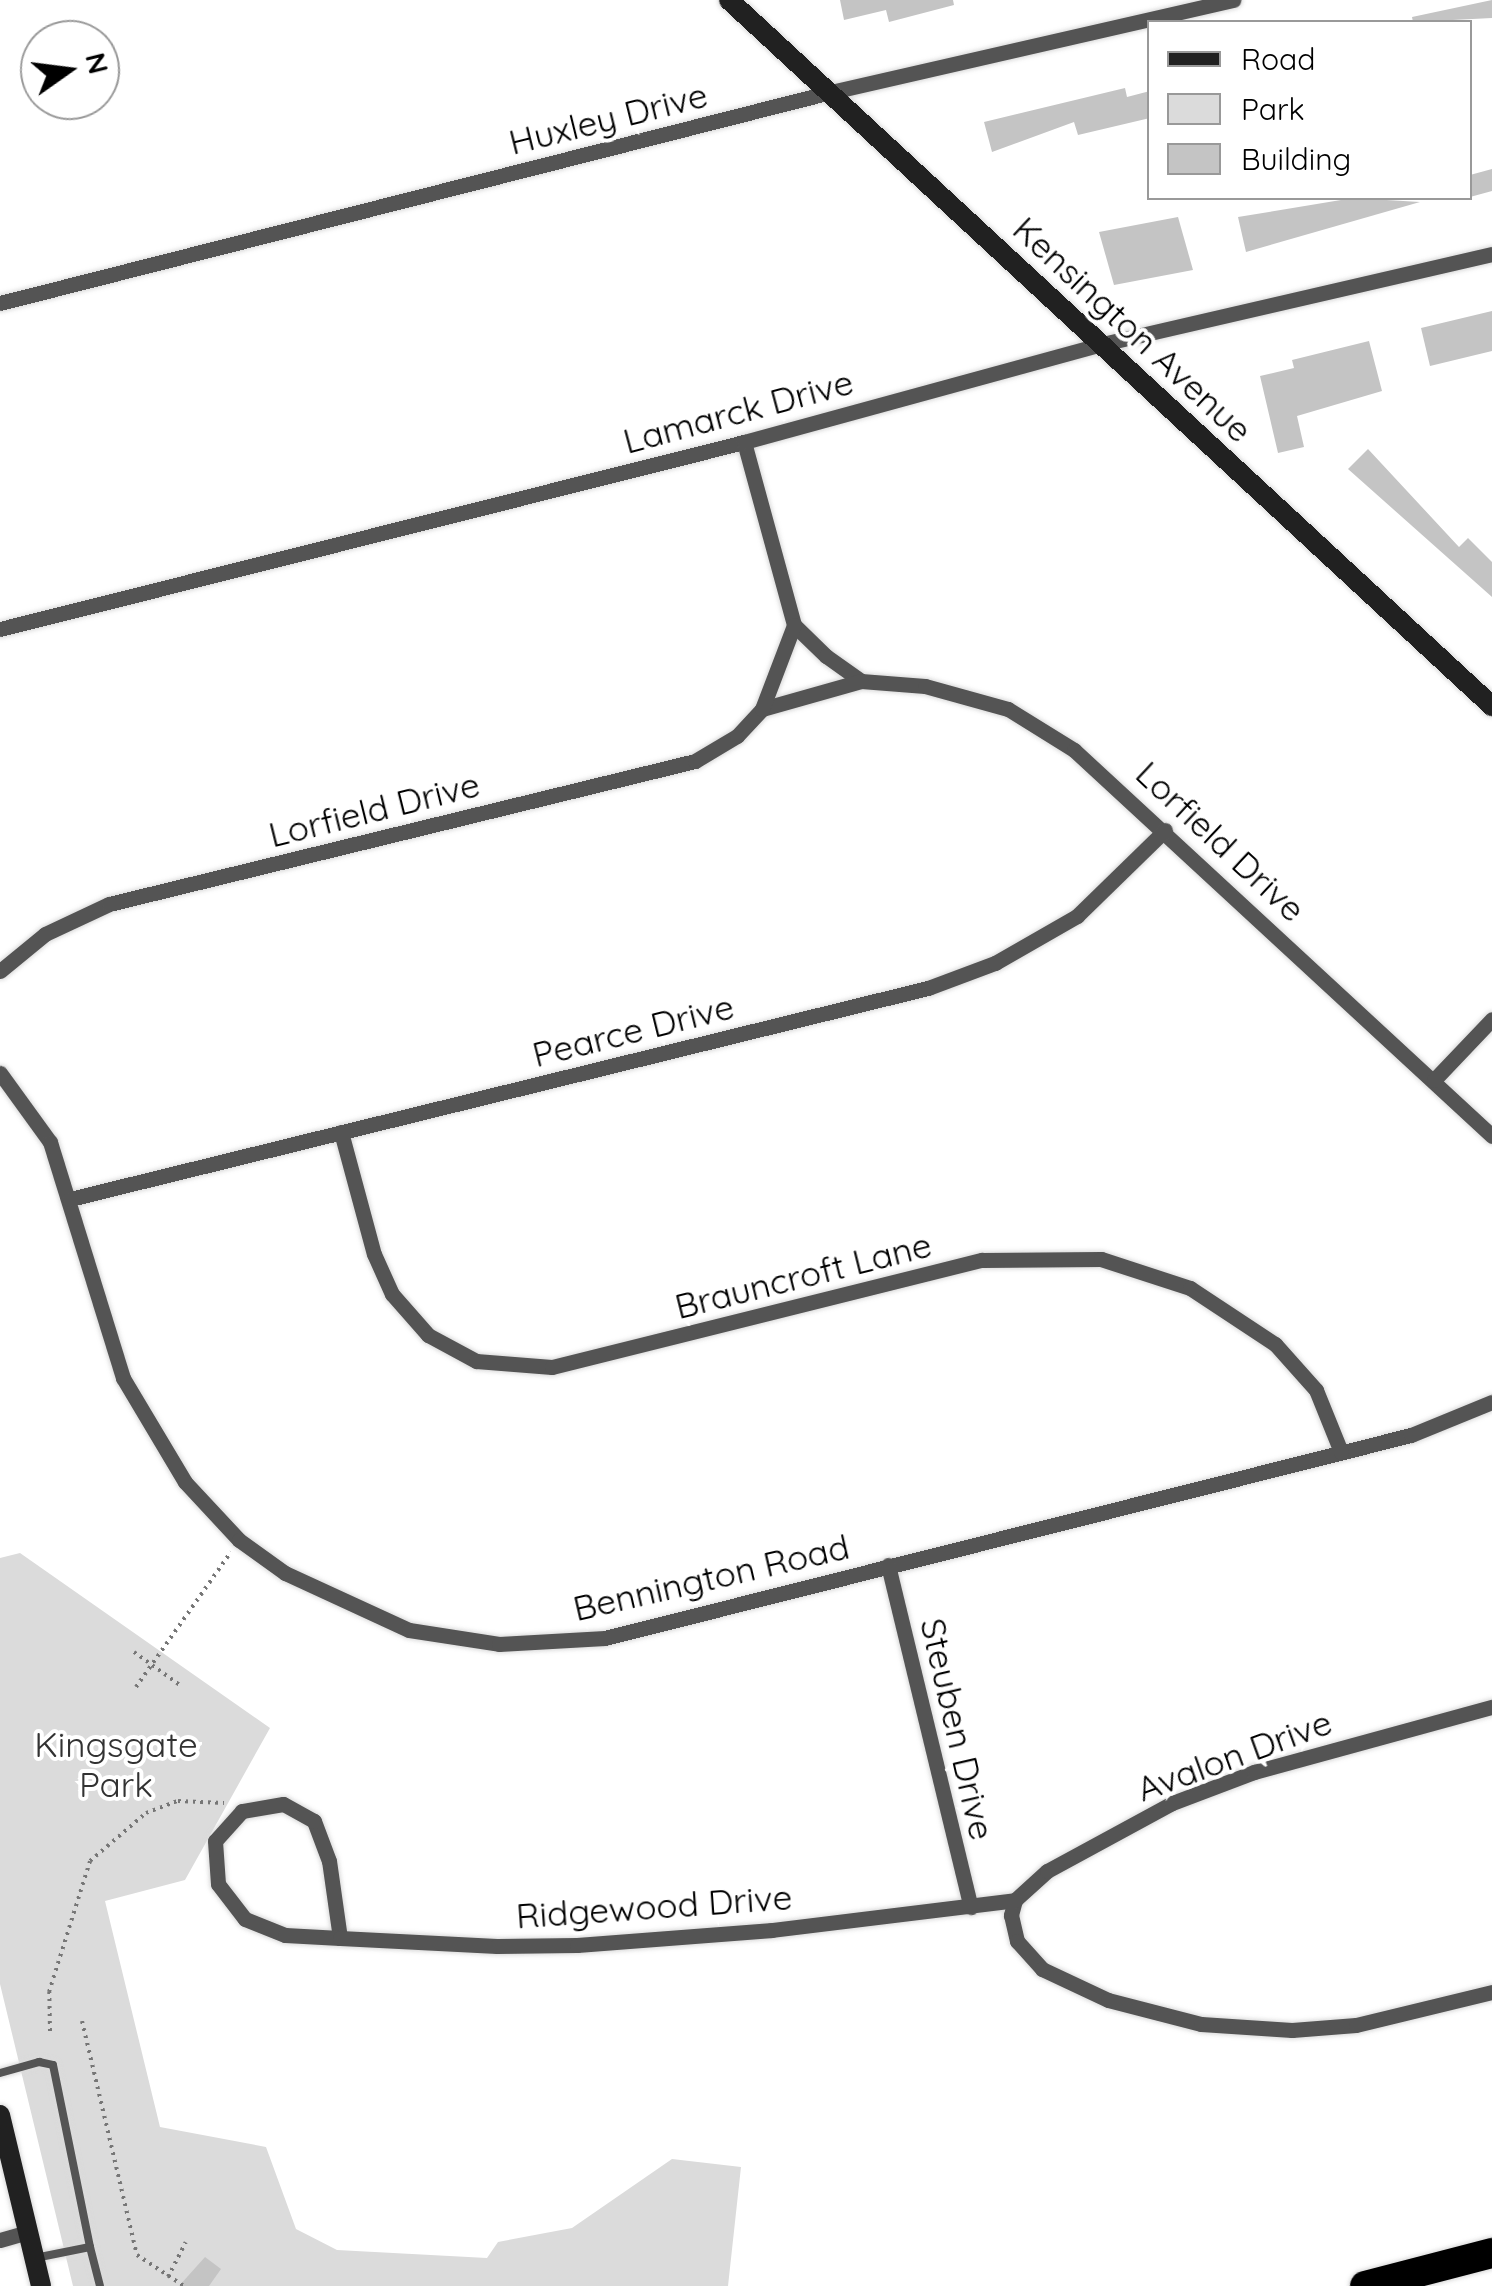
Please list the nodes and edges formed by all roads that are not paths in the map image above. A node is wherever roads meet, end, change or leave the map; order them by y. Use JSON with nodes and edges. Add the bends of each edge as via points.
{"nodes":[{"id":1,"x":729,"y":0,"type":"edge"},
{"id":2,"x":1233,"y":0,"type":"edge"},
{"id":3,"x":828,"y":93,"type":"junction"},
{"id":4,"x":1492,"y":254,"type":"edge"},
{"id":5,"x":0,"y":303,"type":"edge"},
{"id":6,"x":1102,"y":344,"type":"junction"},
{"id":7,"x":744,"y":442,"type":"junction"},
{"id":8,"x":794,"y":624,"type":"junction"},
{"id":9,"x":0,"y":629,"type":"edge"},
{"id":10,"x":860,"y":681,"type":"junction"},
{"id":11,"x":1492,"y":706,"type":"edge"},
{"id":12,"x":762,"y":708,"type":"junction"},
{"id":13,"x":1164,"y":830,"type":"junction"},
{"id":14,"x":0,"y":972,"type":"edge"},
{"id":15,"x":1492,"y":1019,"type":"edge"},
{"id":16,"x":0,"y":1074,"type":"edge"},
{"id":17,"x":1434,"y":1080,"type":"junction"},
{"id":18,"x":341,"y":1132,"type":"junction"},
{"id":19,"x":1492,"y":1136,"type":"edge"},
{"id":20,"x":70,"y":1199,"type":"junction"},
{"id":21,"x":1492,"y":1402,"type":"edge"},
{"id":22,"x":1341,"y":1452,"type":"junction"},
{"id":23,"x":888,"y":1565,"type":"junction"},
{"id":24,"x":1492,"y":1707,"type":"edge"},
{"id":25,"x":1016,"y":1900,"type":"junction"},
{"id":26,"x":971,"y":1907,"type":"junction"},
{"id":27,"x":340,"y":1938,"type":"junction"},
{"id":28,"x":1492,"y":1992,"type":"edge"},
{"id":29,"x":0,"y":2074,"type":"edge"},
{"id":30,"x":0,"y":2114,"type":"edge"},
{"id":31,"x":28,"y":2232,"type":"junction"},
{"id":32,"x":0,"y":2240,"type":"edge"},
{"id":33,"x":90,"y":2247,"type":"junction"},
{"id":34,"x":1492,"y":2253,"type":"edge"},
{"id":35,"x":35,"y":2258,"type":"junction"},
{"id":36,"x":41,"y":2286,"type":"edge"},
{"id":37,"x":100,"y":2286,"type":"edge"},
{"id":38,"x":1365,"y":2286,"type":"edge"}],
"edges":[{"from":1,"to":3,"type":"street","name":"Kensington Avenue"},
{"from":2,"to":3,"type":"street","name":"Huxley Drive"},
{"from":3,"to":5,"type":"street","name":"Huxley Drive"},
{"from":3,"to":6,"type":"street","name":"Kensington Avenue"},
{"from":4,"to":6,"type":"street","name":"Lamarck Drive"},
{"from":6,"to":7,"type":"street","name":"Lamarck Drive"},
{"from":6,"to":11,"type":"street","name":"Kensington Avenue"},
{"from":7,"to":8,"type":"street"},
{"from":7,"to":9,"type":"street","name":"Lamarck Drive"},
{"from":8,"to":10,"type":"street"},
{"from":8,"to":12,"type":"street","name":"Lorfield Drive","via":[[778,681]]},
{"from":10,"to":12,"type":"street","name":"Lorfield Drive"},
{"from":10,"to":13,"type":"street","name":"Lorfield Drive","via":[[925,686],[1033,721]]},
{"from":12,"to":14,"type":"street","name":"Lorfield Drive","via":[[736,736],[694,762],[109,904],[45,934]]},
{"from":13,"to":17,"type":"street","name":"Lorfield Drive"},
{"from":13,"to":18,"type":"street","name":"Pearce Drive","via":[[1077,916],[994,963],[928,988]]},
{"from":15,"to":17,"type":"street"},
{"from":16,"to":20,"type":"street","name":"Bennington Road","via":[[50,1142]]},
{"from":17,"to":19,"type":"street","name":"Lorfield Drive"},
{"from":18,"to":20,"type":"street","name":"Pearce Drive"},
{"from":18,"to":22,"type":"street","name":"Brauncroft Lane","via":[[392,1294],[428,1335],[476,1361],[552,1367],[982,1260],[1101,1258],[1190,1288],[1274,1344],[1316,1390]]},
{"from":20,"to":23,"type":"street","name":"Bennington Road","via":[[112,1349],[143,1419],[185,1482],[239,1540],[285,1574],[366,1615],[499,1644],[605,1638]]},
{"from":21,"to":22,"type":"street","name":"Bennington Road","via":[[1411,1435]]},
{"from":22,"to":23,"type":"street","name":"Bennington Road"},
{"from":23,"to":26,"type":"street","name":"Steuben Drive"},
{"from":24,"to":25,"type":"street","name":"Avalon Drive","via":[[1288,1762],[1172,1804],[1047,1871]]},
{"from":25,"to":26,"type":"street","name":"Ridgewood Drive"},
{"from":25,"to":28,"type":"street","via":[[1011,1915],[1017,1941],[1042,1969],[1108,2000],[1201,2024],[1292,2030],[1356,2025]]},
{"from":26,"to":27,"type":"street","name":"Ridgewood Drive","via":[[578,1945]]},
{"from":27,"to":27,"type":"street","name":"Ridgewood Drive","via":[[284,1935],[245,1919],[218,1884],[215,1842],[242,1812],[282,1804],[314,1821],[329,1860]]},
{"from":29,"to":33,"type":"lane","via":[[52,2064]]},
{"from":30,"to":31,"type":"street"},
{"from":31,"to":32,"type":"street"},
{"from":31,"to":35,"type":"street"},
{"from":33,"to":35,"type":"lane"},
{"from":33,"to":37,"type":"lane"},
{"from":34,"to":38,"type":"highway"},
{"from":35,"to":36,"type":"street"}]}
